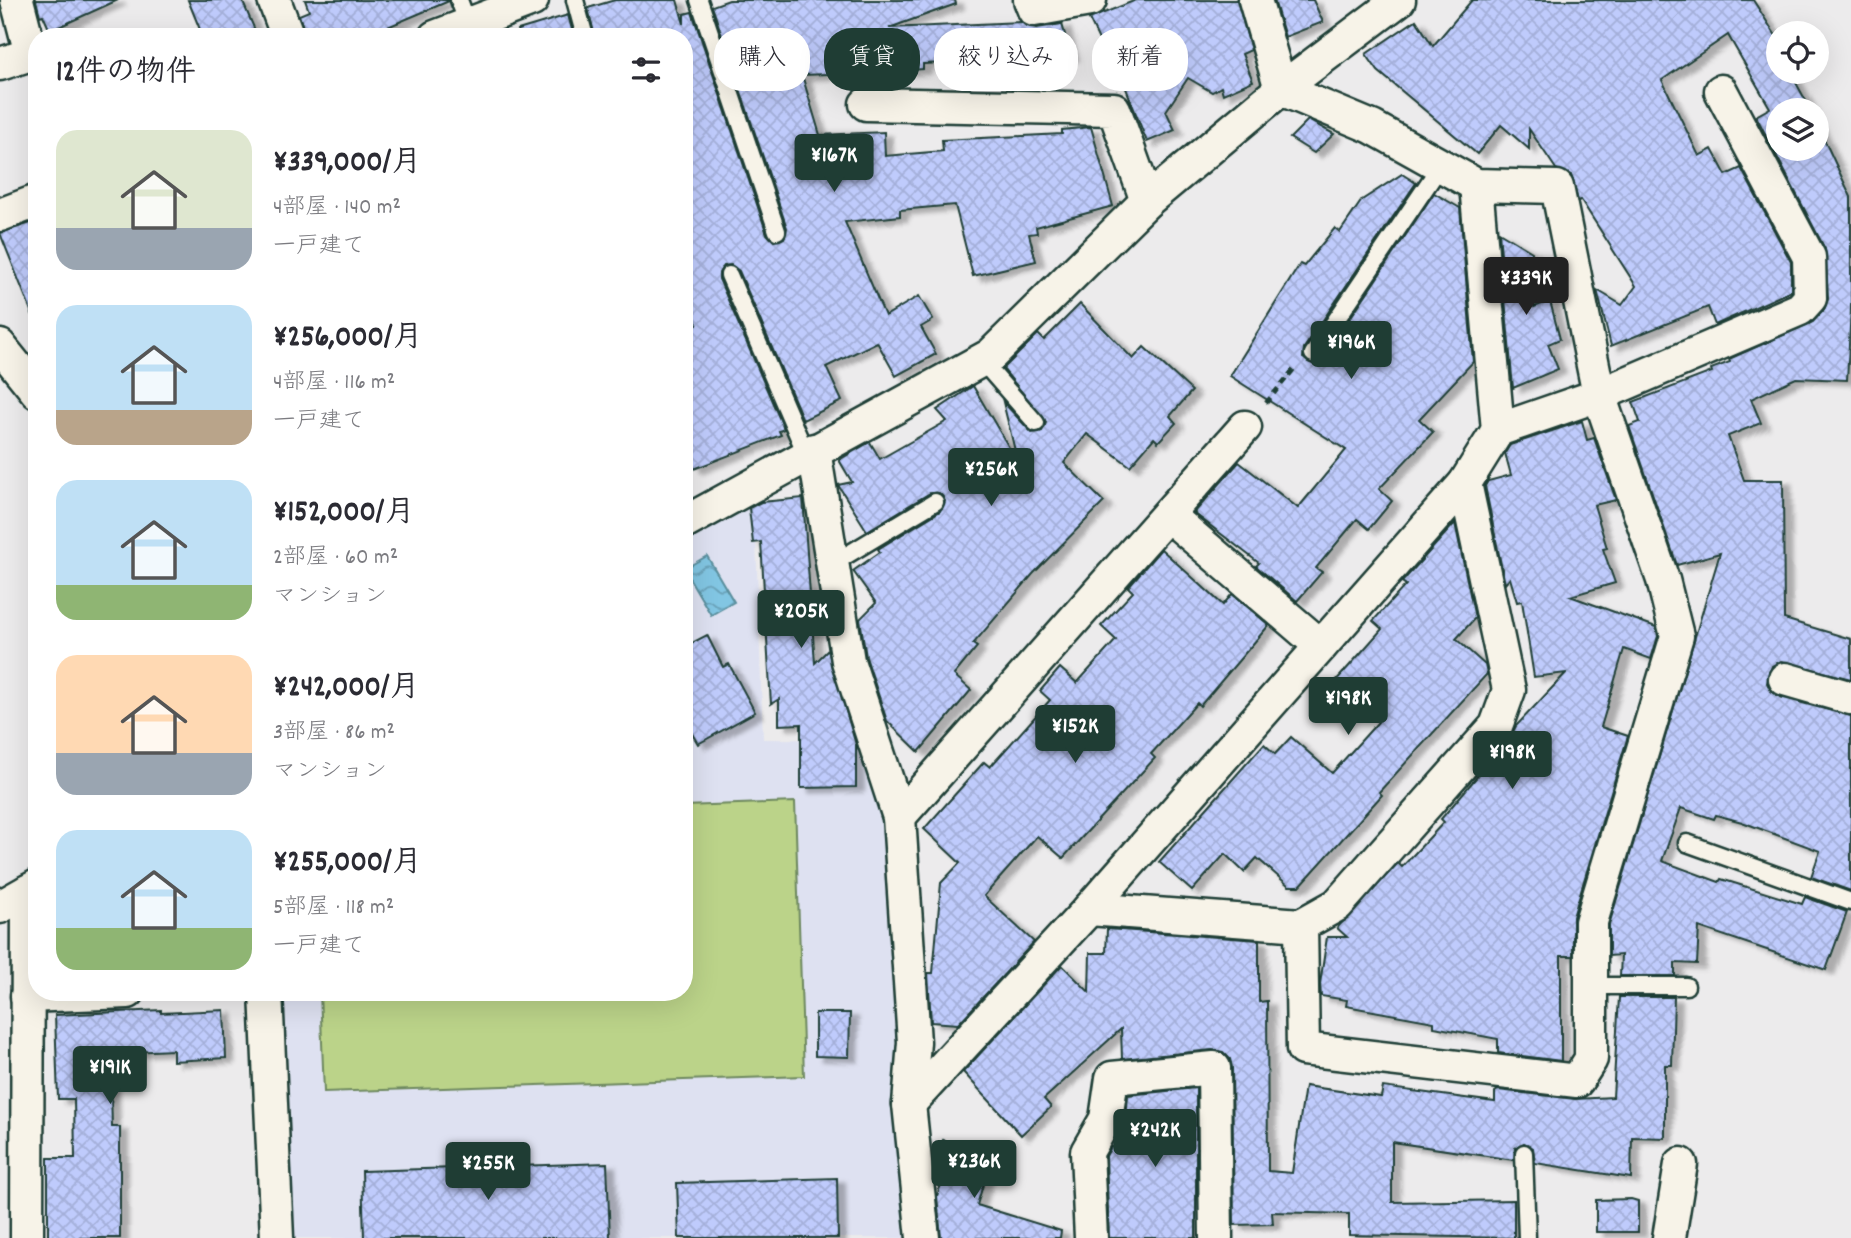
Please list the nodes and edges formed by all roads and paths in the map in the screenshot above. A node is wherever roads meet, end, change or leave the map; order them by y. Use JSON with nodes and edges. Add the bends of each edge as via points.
{"nodes":[{"id":1,"x":17,"y":0,"type":"edge"},
{"id":2,"x":274,"y":0,"type":"edge"},
{"id":3,"x":532,"y":0,"type":"edge"},
{"id":4,"x":575,"y":0,"type":"edge"},
{"id":5,"x":699,"y":0,"type":"edge"},
{"id":6,"x":1030,"y":0,"type":"edge"},
{"id":7,"x":1090,"y":0,"type":"edge"},
{"id":8,"x":1255,"y":0,"type":"edge"},
{"id":9,"x":1389,"y":3,"type":"edge"},
{"id":10,"x":471,"y":20,"type":"edge"},
{"id":11,"x":285,"y":28,"type":"edge"},
{"id":12,"x":454,"y":28,"type":"edge"},
{"id":13,"x":583,"y":28,"type":"edge"},
{"id":14,"x":28,"y":42,"type":"edge"},
{"id":15,"x":28,"y":55,"type":"edge"},
{"id":16,"x":0,"y":64,"type":"edge"},
{"id":17,"x":1281,"y":89,"type":"junction"},
{"id":18,"x":1721,"y":91,"type":"dead end"},
{"id":19,"x":866,"y":104,"type":"dead end"},
{"id":20,"x":1441,"y":165,"type":"junction"},
{"id":21,"x":1476,"y":185,"type":"junction"},
{"id":22,"x":1147,"y":201,"type":"junction"},
{"id":23,"x":28,"y":204,"type":"edge"},
{"id":24,"x":0,"y":215,"type":"edge"},
{"id":25,"x":777,"y":230,"type":"dead end"},
{"id":26,"x":729,"y":275,"type":"dead end"},
{"id":27,"x":0,"y":346,"type":"edge"},
{"id":28,"x":1313,"y":354,"type":"joint"},
{"id":29,"x":981,"y":360,"type":"junction"},
{"id":30,"x":28,"y":381,"type":"edge"},
{"id":31,"x":1599,"y":395,"type":"junction"},
{"id":32,"x":1036,"y":423,"type":"dead end"},
{"id":33,"x":1245,"y":427,"type":"joint"},
{"id":34,"x":1498,"y":430,"type":"junction"},
{"id":35,"x":810,"y":452,"type":"junction"},
{"id":36,"x":1465,"y":483,"type":"junction"},
{"id":37,"x":935,"y":502,"type":"dead end"},
{"id":38,"x":1168,"y":515,"type":"junction"},
{"id":39,"x":693,"y":518,"type":"edge"},
{"id":40,"x":832,"y":564,"type":"junction"},
{"id":41,"x":1321,"y":646,"type":"junction"},
{"id":42,"x":1784,"y":679,"type":"dead end"},
{"id":43,"x":1851,"y":698,"type":"edge"},
{"id":44,"x":898,"y":817,"type":"junction"},
{"id":45,"x":1688,"y":843,"type":"dead end"},
{"id":46,"x":28,"y":891,"type":"edge"},
{"id":47,"x":1851,"y":902,"type":"edge"},
{"id":48,"x":0,"y":906,"type":"edge"},
{"id":49,"x":1089,"y":909,"type":"junction"},
{"id":50,"x":1301,"y":925,"type":"junction"},
{"id":51,"x":28,"y":975,"type":"edge"},
{"id":52,"x":1591,"y":986,"type":"junction"},
{"id":53,"x":1686,"y":986,"type":"dead end"},
{"id":54,"x":27,"y":996,"type":"joint"},
{"id":55,"x":266,"y":1001,"type":"edge"},
{"id":56,"x":909,"y":1104,"type":"junction"},
{"id":57,"x":1524,"y":1153,"type":"dead end"},
{"id":58,"x":1681,"y":1164,"type":"dead end"},
{"id":59,"x":27,"y":1238,"type":"edge"},
{"id":60,"x":277,"y":1238,"type":"edge"},
{"id":61,"x":923,"y":1238,"type":"edge"},
{"id":62,"x":1091,"y":1238,"type":"edge"},
{"id":63,"x":1216,"y":1238,"type":"edge"},
{"id":64,"x":1527,"y":1238,"type":"edge"},
{"id":65,"x":1669,"y":1238,"type":"edge"}],
"edges":[{"from":1,"to":14,"type":"street"},
{"from":2,"to":11,"type":"street"},
{"from":3,"to":10,"type":"street"},
{"from":4,"to":13,"type":"lane"},
{"from":5,"to":25,"type":"lane"},
{"from":6,"to":7,"type":"street","via":[[1034,10]]},
{"from":8,"to":17,"type":"street"},
{"from":9,"to":17,"type":"street"},
{"from":10,"to":12,"type":"street"},
{"from":15,"to":16,"type":"street"},
{"from":17,"to":20,"type":"street","via":[[1372,127]]},
{"from":17,"to":22,"type":"street"},
{"from":18,"to":31,"type":"street","via":[[1809,257],[1810,298],[1800,309]]},
{"from":19,"to":22,"type":"street","via":[[1114,109]]},
{"from":20,"to":21,"type":"street"},
{"from":20,"to":28,"type":"lane"},
{"from":21,"to":31,"type":"street","via":[[1557,187]]},
{"from":21,"to":34,"type":"street"},
{"from":22,"to":29,"type":"street"},
{"from":23,"to":24,"type":"street"},
{"from":26,"to":35,"type":"lane"},
{"from":27,"to":30,"type":"street"},
{"from":28,"to":33,"type":"path","via":[[1296,367]]},
{"from":29,"to":32,"type":"lane"},
{"from":29,"to":35,"type":"street"},
{"from":31,"to":34,"type":"street"},
{"from":31,"to":52,"type":"street","via":[[1663,580],[1676,636],[1591,922]]},
{"from":33,"to":38,"type":"street"},
{"from":34,"to":36,"type":"street"},
{"from":35,"to":39,"type":"street"},
{"from":35,"to":40,"type":"street"},
{"from":36,"to":41,"type":"street"},
{"from":36,"to":50,"type":"street","via":[[1510,690],[1496,726],[1337,905]]},
{"from":37,"to":40,"type":"lane"},
{"from":38,"to":41,"type":"street"},
{"from":38,"to":44,"type":"street"},
{"from":40,"to":44,"type":"street","via":[[848,661]]},
{"from":41,"to":49,"type":"street"},
{"from":42,"to":43,"type":"street"},
{"from":44,"to":56,"type":"street","via":[[914,1042]]},
{"from":45,"to":47,"type":"lane"},
{"from":46,"to":48,"type":"street"},
{"from":49,"to":50,"type":"street"},
{"from":49,"to":56,"type":"street"},
{"from":50,"to":52,"type":"street","via":[[1303,1049],[1577,1081],[1591,1059]]},
{"from":51,"to":54,"type":"street"},
{"from":52,"to":53,"type":"lane"},
{"from":54,"to":59,"type":"street"},
{"from":55,"to":60,"type":"street"},
{"from":56,"to":61,"type":"street"},
{"from":57,"to":64,"type":"lane"},
{"from":58,"to":65,"type":"street"},
{"from":62,"to":63,"type":"street","via":[[1087,1152],[1106,1119],[1112,1078],[1214,1068]]}]}
